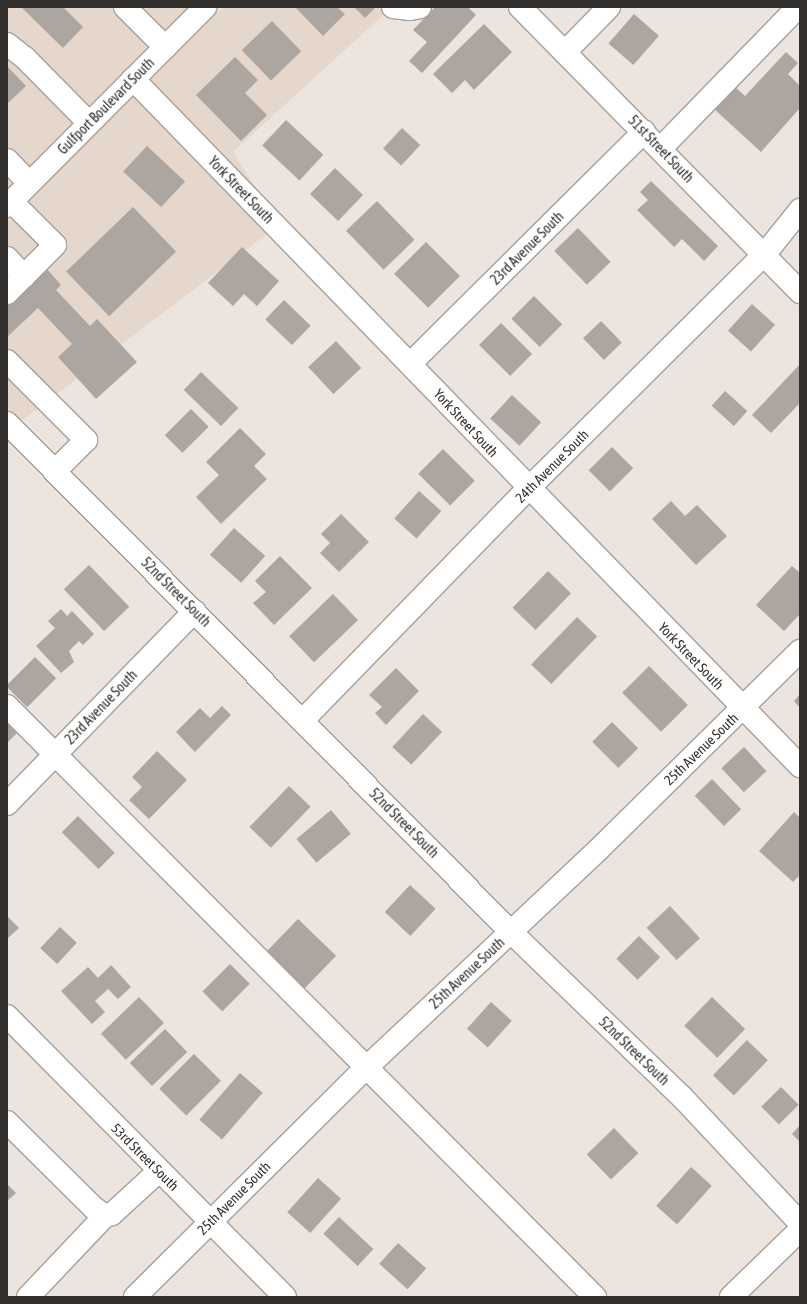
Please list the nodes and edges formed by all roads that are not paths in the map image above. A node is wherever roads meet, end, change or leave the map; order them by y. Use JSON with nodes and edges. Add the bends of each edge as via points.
{"nodes":[{"id":1,"x":125,"y":7,"type":"edge"},
{"id":2,"x":205,"y":7,"type":"edge"},
{"id":3,"x":393,"y":7,"type":"edge"},
{"id":4,"x":420,"y":7,"type":"edge"},
{"id":5,"x":520,"y":7,"type":"edge"},
{"id":6,"x":610,"y":7,"type":"edge"},
{"id":7,"x":798,"y":7,"type":"edge"},
{"id":8,"x":7,"y":44,"type":"edge"},
{"id":9,"x":165,"y":47,"type":"junction"},
{"id":10,"x":565,"y":52,"type":"junction"},
{"id":11,"x":133,"y":79,"type":"junction"},
{"id":12,"x":89,"y":123,"type":"junction"},
{"id":13,"x":644,"y":132,"type":"junction"},
{"id":14,"x":661,"y":148,"type":"junction"},
{"id":15,"x":7,"y":160,"type":"edge"},
{"id":16,"x":29,"y":183,"type":"junction"},
{"id":17,"x":9,"y":204,"type":"edge"},
{"id":18,"x":800,"y":210,"type":"edge"},
{"id":19,"x":764,"y":255,"type":"junction"},
{"id":20,"x":7,"y":258,"type":"edge"},
{"id":21,"x":24,"y":276,"type":"junction"},
{"id":22,"x":7,"y":292,"type":"edge"},
{"id":23,"x":800,"y":292,"type":"edge"},
{"id":24,"x":410,"y":364,"type":"junction"},
{"id":25,"x":9,"y":368,"type":"edge"},
{"id":26,"x":7,"y":423,"type":"edge"},
{"id":27,"x":55,"y":471,"type":"junction"},
{"id":28,"x":528,"y":489,"type":"junction"},
{"id":29,"x":195,"y":611,"type":"junction"},
{"id":30,"x":800,"y":651,"type":"edge"},
{"id":31,"x":7,"y":706,"type":"edge"},
{"id":32,"x":742,"y":708,"type":"junction"},
{"id":33,"x":303,"y":720,"type":"junction"},
{"id":34,"x":56,"y":754,"type":"junction"},
{"id":35,"x":800,"y":766,"type":"edge"},
{"id":36,"x":7,"y":804,"type":"edge"},
{"id":37,"x":511,"y":932,"type":"junction"},
{"id":38,"x":7,"y":1016,"type":"edge"},
{"id":39,"x":368,"y":1066,"type":"junction"},
{"id":40,"x":7,"y":1122,"type":"edge"},
{"id":41,"x":159,"y":1172,"type":"junction"},
{"id":42,"x":105,"y":1216,"type":"junction"},
{"id":43,"x":209,"y":1222,"type":"junction"},
{"id":44,"x":800,"y":1223,"type":"edge"},
{"id":45,"x":800,"y":1230,"type":"edge"},
{"id":46,"x":28,"y":1297,"type":"edge"},
{"id":47,"x":135,"y":1297,"type":"edge"},
{"id":48,"x":285,"y":1297,"type":"edge"},
{"id":49,"x":595,"y":1297,"type":"edge"},
{"id":50,"x":731,"y":1297,"type":"edge"}],
"edges":[{"from":1,"to":9,"type":"street"},
{"from":2,"to":9,"type":"street","name":"Gulfport Boulevard South"},
{"from":3,"to":4,"type":"street"},
{"from":5,"to":10,"type":"street","name":"51st Street South"},
{"from":6,"to":10,"type":"street"},
{"from":7,"to":14,"type":"street"},
{"from":8,"to":12,"type":"street","via":[[25,58]]},
{"from":9,"to":11,"type":"street","name":"Gulfport Boulevard South"},
{"from":10,"to":13,"type":"street","name":"51st Street South"},
{"from":11,"to":12,"type":"street","name":"Gulfport Boulevard South"},
{"from":11,"to":24,"type":"street","name":"York Street South"},
{"from":12,"to":16,"type":"street","name":"Gulfport Boulevard South"},
{"from":13,"to":14,"type":"street","name":"51st Street South"},
{"from":13,"to":24,"type":"street","name":"23rd Avenue South"},
{"from":14,"to":19,"type":"street","name":"51st Street South"},
{"from":15,"to":16,"type":"street"},
{"from":16,"to":17,"type":"street","name":"Gulfport Boulevard South"},
{"from":17,"to":21,"type":"street","via":[[55,245]]},
{"from":18,"to":19,"type":"street","name":"24th Avenue South"},
{"from":19,"to":23,"type":"street","name":"51st Street South"},
{"from":19,"to":28,"type":"street","name":"24th Avenue South"},
{"from":20,"to":21,"type":"street"},
{"from":21,"to":22,"type":"street"},
{"from":24,"to":28,"type":"street","name":"York Street South"},
{"from":25,"to":27,"type":"street","via":[[86,440]]},
{"from":26,"to":27,"type":"street","name":"52nd Street South"},
{"from":27,"to":29,"type":"street","name":"52nd Street South"},
{"from":28,"to":32,"type":"street","name":"York Street South"},
{"from":28,"to":33,"type":"street","name":"24th Avenue South"},
{"from":29,"to":33,"type":"street","name":"52nd Street South"},
{"from":29,"to":34,"type":"street","name":"23rd Avenue South"},
{"from":30,"to":32,"type":"street","name":"25th Avenue South"},
{"from":31,"to":34,"type":"street"},
{"from":32,"to":35,"type":"street","name":"York Street South"},
{"from":32,"to":37,"type":"street","name":"25th Avenue South"},
{"from":33,"to":37,"type":"street","name":"52nd Street South"},
{"from":34,"to":36,"type":"street","name":"23rd Avenue South"},
{"from":34,"to":39,"type":"street"},
{"from":37,"to":39,"type":"street","name":"25th Avenue South"},
{"from":37,"to":44,"type":"street","name":"52nd Street South","via":[[682,1097]]},
{"from":38,"to":41,"type":"street","name":"53rd Street South"},
{"from":39,"to":43,"type":"street","name":"25th Avenue South"},
{"from":39,"to":49,"type":"street"},
{"from":40,"to":42,"type":"street"},
{"from":41,"to":42,"type":"street","via":[[112,1214]]},
{"from":41,"to":43,"type":"street","name":"53rd Street South"},
{"from":42,"to":46,"type":"street"},
{"from":43,"to":47,"type":"street","name":"25th Avenue South"},
{"from":43,"to":48,"type":"street","name":"53rd Street South"},
{"from":45,"to":50,"type":"street"}]}
